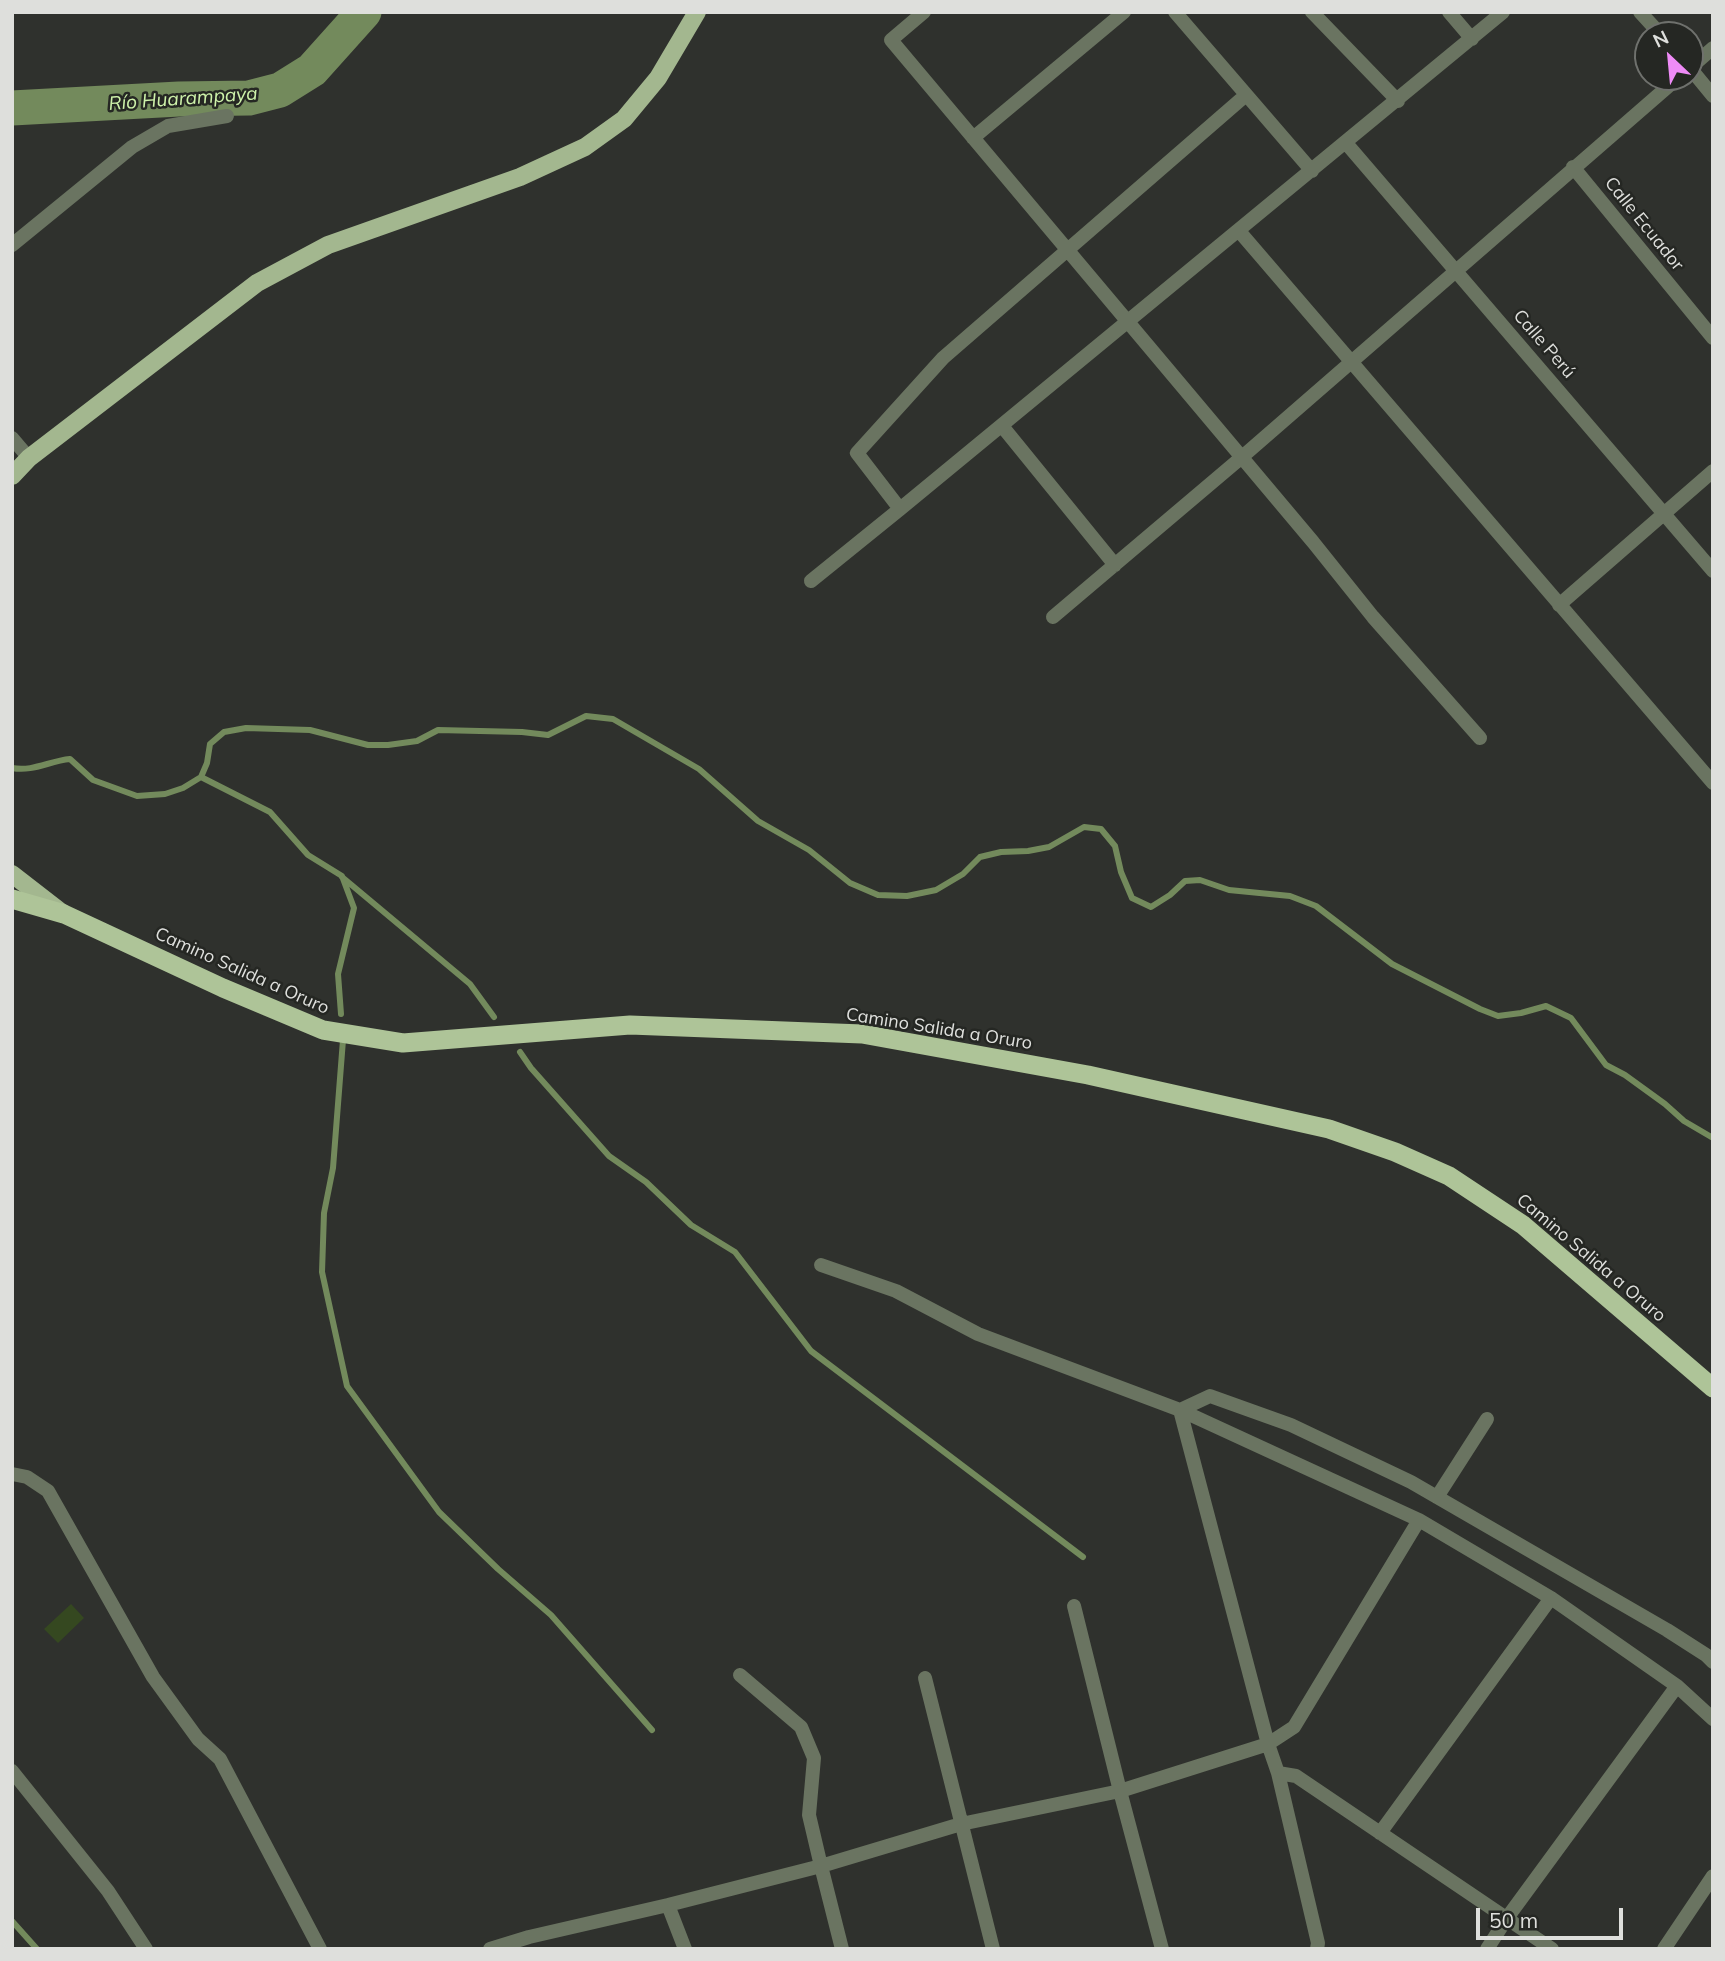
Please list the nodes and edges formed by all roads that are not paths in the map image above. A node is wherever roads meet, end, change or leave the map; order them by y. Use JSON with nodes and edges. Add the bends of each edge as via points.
{"nodes":[{"id":1,"x":697,"y":12,"type":"edge"},
{"id":2,"x":924,"y":12,"type":"edge"},
{"id":3,"x":1124,"y":12,"type":"edge"},
{"id":4,"x":1175,"y":12,"type":"edge"},
{"id":5,"x":1312,"y":12,"type":"edge"},
{"id":6,"x":1449,"y":12,"type":"edge"},
{"id":7,"x":1503,"y":12,"type":"edge"},
{"id":8,"x":1472,"y":39,"type":"junction"},
{"id":9,"x":1663,"y":91,"type":"edge"},
{"id":10,"x":1246,"y":95,"type":"junction"},
{"id":11,"x":1398,"y":100,"type":"junction"},
{"id":12,"x":227,"y":116,"type":"dead end"},
{"id":13,"x":973,"y":138,"type":"junction"},
{"id":14,"x":1346,"y":143,"type":"junction"},
{"id":15,"x":1573,"y":168,"type":"junction"},
{"id":16,"x":1312,"y":171,"type":"junction"},
{"id":17,"x":1239,"y":231,"type":"junction"},
{"id":18,"x":12,"y":245,"type":"edge"},
{"id":19,"x":1068,"y":250,"type":"junction"},
{"id":20,"x":1456,"y":271,"type":"junction"},
{"id":21,"x":1128,"y":322,"type":"junction"},
{"id":22,"x":1713,"y":338,"type":"edge"},
{"id":23,"x":1351,"y":362,"type":"junction"},
{"id":24,"x":1002,"y":425,"type":"junction"},
{"id":25,"x":12,"y":438,"type":"edge"},
{"id":26,"x":1242,"y":457,"type":"junction"},
{"id":27,"x":29,"y":458,"type":"junction"},
{"id":28,"x":1713,"y":471,"type":"edge"},
{"id":29,"x":12,"y":477,"type":"edge"},
{"id":30,"x":900,"y":509,"type":"junction"},
{"id":31,"x":1664,"y":514,"type":"junction"},
{"id":32,"x":1115,"y":565,"type":"junction"},
{"id":33,"x":1713,"y":571,"type":"edge"},
{"id":34,"x":811,"y":580,"type":"dead end"},
{"id":35,"x":1559,"y":605,"type":"junction"},
{"id":36,"x":1053,"y":617,"type":"dead end"},
{"id":37,"x":1480,"y":738,"type":"dead end"},
{"id":38,"x":1713,"y":783,"type":"edge"},
{"id":39,"x":12,"y":874,"type":"edge"},
{"id":40,"x":12,"y":899,"type":"edge"},
{"id":41,"x":64,"y":914,"type":"junction"},
{"id":42,"x":821,"y":1265,"type":"dead end"},
{"id":43,"x":1713,"y":1388,"type":"edge"},
{"id":44,"x":1180,"y":1410,"type":"junction"},
{"id":45,"x":1487,"y":1419,"type":"dead end"},
{"id":46,"x":12,"y":1474,"type":"edge"},
{"id":47,"x":1437,"y":1497,"type":"junction"},
{"id":48,"x":1419,"y":1520,"type":"junction"},
{"id":49,"x":1551,"y":1598,"type":"junction"},
{"id":50,"x":1074,"y":1606,"type":"dead end"},
{"id":51,"x":1713,"y":1662,"type":"edge"},
{"id":52,"x":740,"y":1675,"type":"dead end"},
{"id":53,"x":925,"y":1678,"type":"dead end"},
{"id":54,"x":1677,"y":1686,"type":"junction"},
{"id":55,"x":1713,"y":1719,"type":"edge"},
{"id":56,"x":1268,"y":1744,"type":"junction"},
{"id":57,"x":12,"y":1771,"type":"edge"},
{"id":58,"x":1278,"y":1773,"type":"junction"},
{"id":59,"x":1120,"y":1791,"type":"junction"},
{"id":60,"x":961,"y":1824,"type":"junction"},
{"id":61,"x":1380,"y":1833,"type":"junction"},
{"id":62,"x":821,"y":1866,"type":"junction"},
{"id":63,"x":1713,"y":1876,"type":"edge"},
{"id":64,"x":668,"y":1905,"type":"junction"},
{"id":65,"x":1507,"y":1918,"type":"junction"},
{"id":66,"x":520,"y":1944,"type":"edge"},
{"id":67,"x":146,"y":1949,"type":"edge"},
{"id":68,"x":320,"y":1949,"type":"edge"},
{"id":69,"x":490,"y":1949,"type":"edge"},
{"id":70,"x":685,"y":1949,"type":"edge"},
{"id":71,"x":842,"y":1949,"type":"edge"},
{"id":72,"x":993,"y":1949,"type":"edge"},
{"id":73,"x":1162,"y":1949,"type":"edge"},
{"id":74,"x":1317,"y":1949,"type":"edge"},
{"id":75,"x":1487,"y":1949,"type":"edge"},
{"id":76,"x":1552,"y":1949,"type":"edge"},
{"id":77,"x":1664,"y":1949,"type":"edge"}],
"edges":[{"from":1,"to":27,"type":"main road","via":[[650,88],[624,119],[585,147],[520,177],[328,245],[257,283]]},
{"from":2,"to":13,"type":"street","via":[[891,40]]},
{"from":3,"to":13,"type":"street"},
{"from":4,"to":10,"type":"street"},
{"from":5,"to":11,"type":"street"},
{"from":6,"to":8,"type":"street"},
{"from":7,"to":8,"type":"street"},
{"from":8,"to":11,"type":"street"},
{"from":9,"to":15,"type":"street"},
{"from":10,"to":16,"type":"street"},
{"from":10,"to":19,"type":"street"},
{"from":11,"to":14,"type":"street"},
{"from":12,"to":18,"type":"street","via":[[168,126],[132,147]]},
{"from":13,"to":19,"type":"street"},
{"from":14,"to":16,"type":"street"},
{"from":14,"to":20,"type":"street","name":"Calle Perú"},
{"from":15,"to":20,"type":"street"},
{"from":15,"to":22,"type":"street","name":"Calle Ecuador"},
{"from":16,"to":17,"type":"street"},
{"from":17,"to":21,"type":"street"},
{"from":17,"to":23,"type":"street"},
{"from":19,"to":21,"type":"street"},
{"from":19,"to":30,"type":"street","via":[[943,358],[857,453]]},
{"from":20,"to":23,"type":"street"},
{"from":20,"to":31,"type":"street","name":"Calle Perú"},
{"from":21,"to":24,"type":"street"},
{"from":21,"to":26,"type":"street"},
{"from":23,"to":26,"type":"street"},
{"from":23,"to":35,"type":"street"},
{"from":24,"to":30,"type":"street"},
{"from":24,"to":32,"type":"street"},
{"from":25,"to":27,"type":"street"},
{"from":26,"to":32,"type":"street"},
{"from":26,"to":37,"type":"street"},
{"from":27,"to":29,"type":"main road"},
{"from":28,"to":31,"type":"street"},
{"from":30,"to":34,"type":"street"},
{"from":31,"to":33,"type":"street","name":"Calle Perú"},
{"from":31,"to":35,"type":"street"},
{"from":32,"to":36,"type":"street"},
{"from":35,"to":38,"type":"street"},
{"from":39,"to":41,"type":"main road"},
{"from":40,"to":41,"type":"highway","name":"Camino Salida a Oruro"},
{"from":41,"to":43,"type":"highway","name":"Camino Salida a Oruro","via":[[323,1030],[403,1043],[631,1025],[862,1034],[1088,1075],[1329,1129],[1449,1175],[1523,1225]]},
{"from":42,"to":44,"type":"street","via":[[896,1291],[978,1334]]},
{"from":44,"to":47,"type":"street","via":[[1210,1396],[1291,1425]]},
{"from":44,"to":48,"type":"street"},
{"from":44,"to":56,"type":"street"},
{"from":45,"to":47,"type":"street"},
{"from":46,"to":68,"type":"street","via":[[48,1491],[153,1677],[198,1739],[220,1759]]},
{"from":47,"to":51,"type":"street","via":[[1667,1630]]},
{"from":48,"to":49,"type":"street"},
{"from":48,"to":56,"type":"street","via":[[1294,1727]]},
{"from":49,"to":54,"type":"street"},
{"from":49,"to":61,"type":"street"},
{"from":50,"to":59,"type":"street"},
{"from":52,"to":62,"type":"street","via":[[801,1727],[814,1758],[809,1815]]},
{"from":53,"to":60,"type":"street"},
{"from":54,"to":55,"type":"street"},
{"from":54,"to":65,"type":"street"},
{"from":56,"to":58,"type":"street"},
{"from":56,"to":59,"type":"street"},
{"from":57,"to":67,"type":"street","via":[[108,1891]]},
{"from":58,"to":61,"type":"street","via":[[1296,1776]]},
{"from":58,"to":74,"type":"street"},
{"from":59,"to":60,"type":"street"},
{"from":59,"to":73,"type":"street"},
{"from":60,"to":62,"type":"street"},
{"from":60,"to":72,"type":"street"},
{"from":61,"to":65,"type":"street"},
{"from":62,"to":64,"type":"street"},
{"from":62,"to":71,"type":"street"},
{"from":63,"to":77,"type":"street"},
{"from":64,"to":66,"type":"street"},
{"from":64,"to":70,"type":"street"},
{"from":65,"to":75,"type":"street"},
{"from":65,"to":76,"type":"street"},
{"from":66,"to":69,"type":"street"}]}
